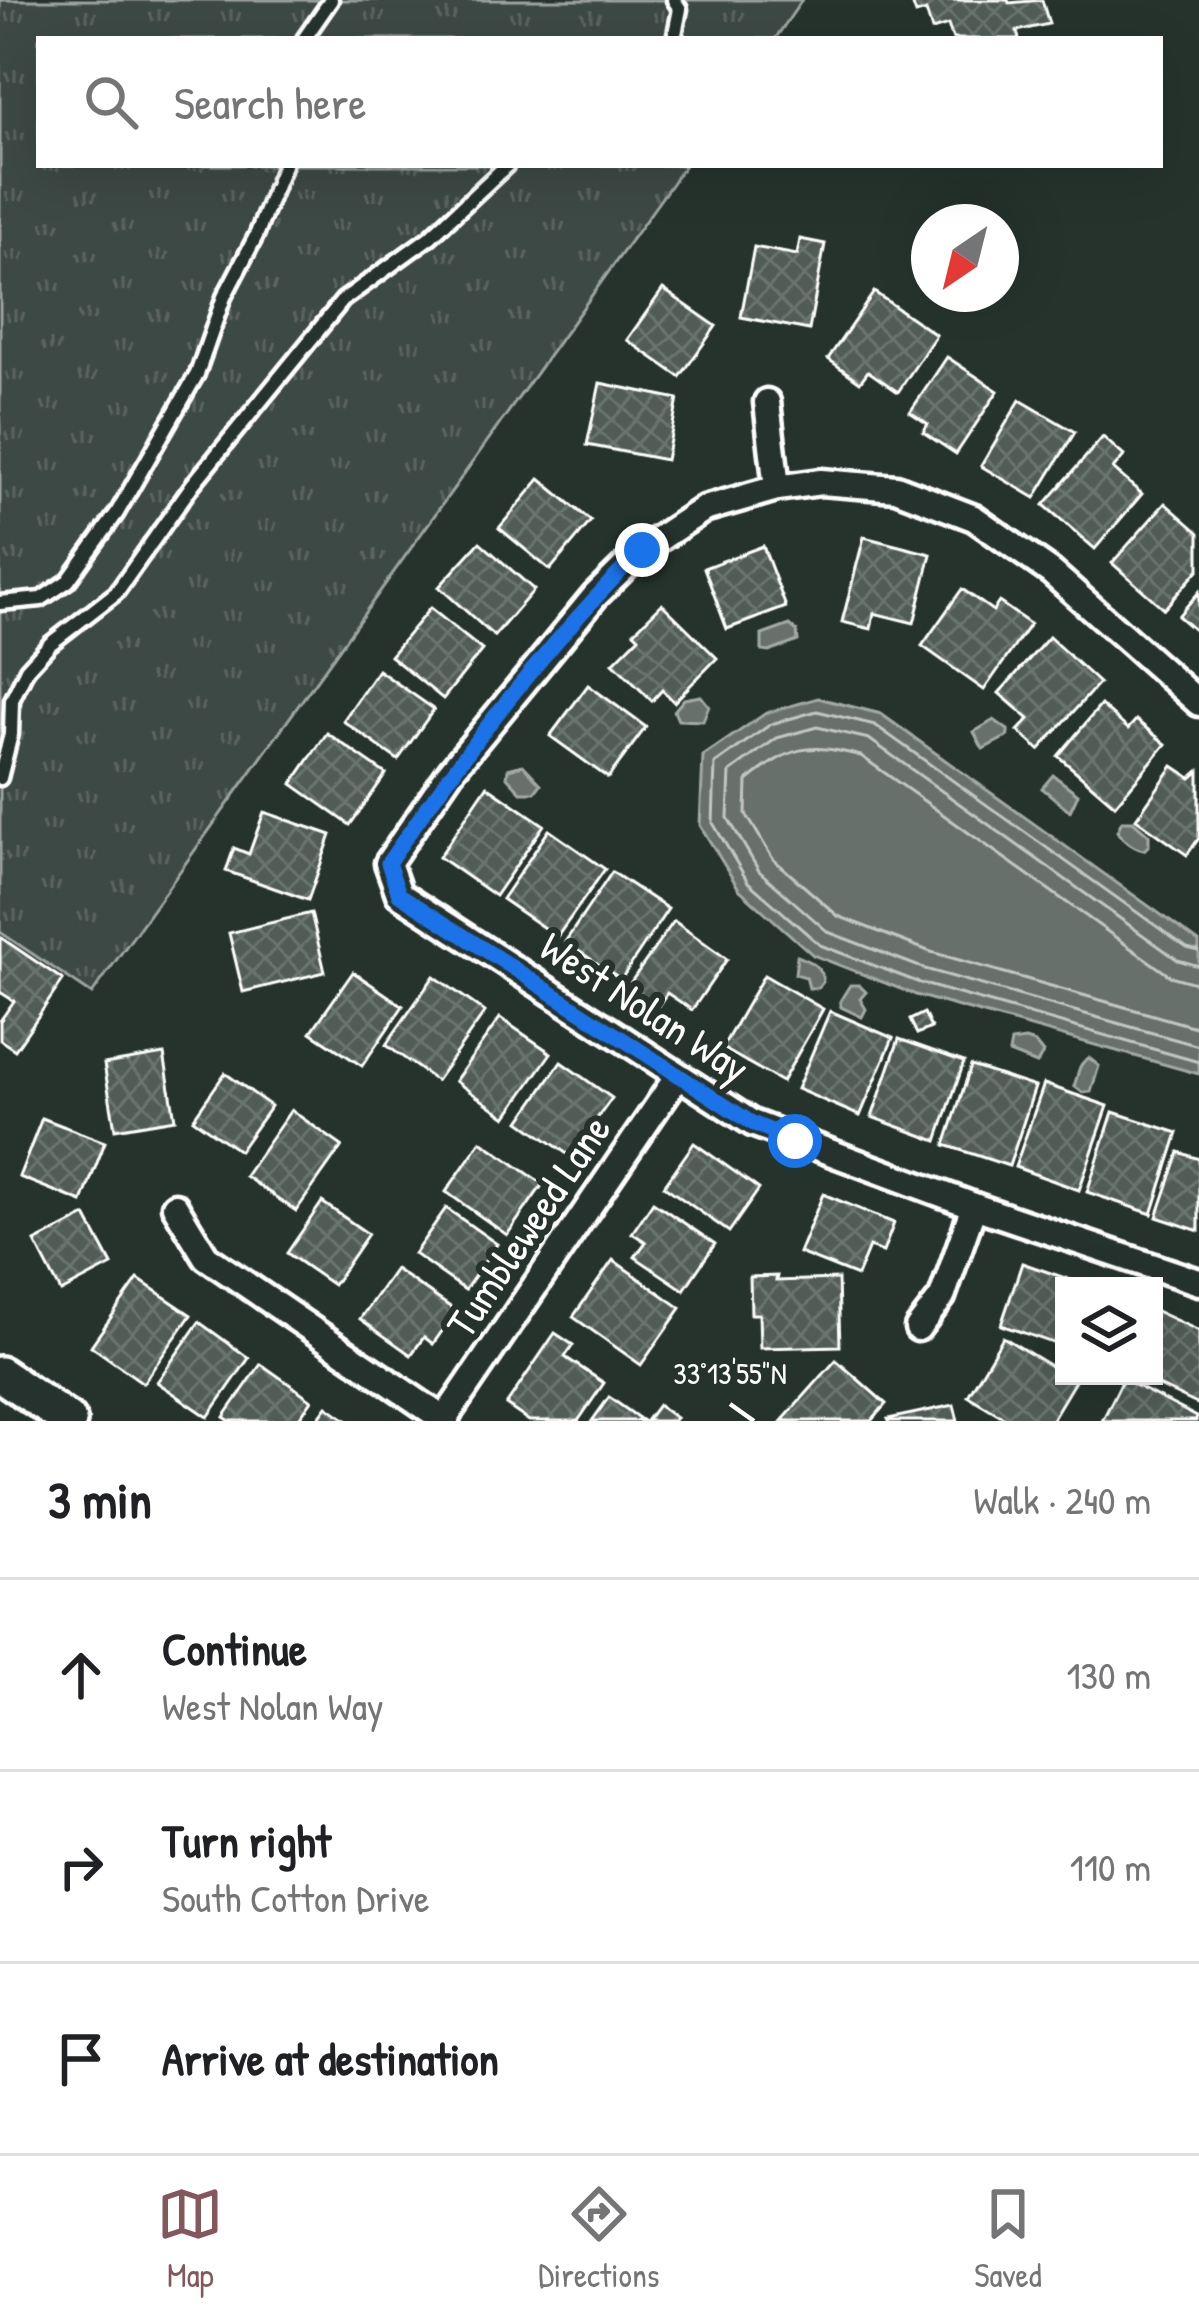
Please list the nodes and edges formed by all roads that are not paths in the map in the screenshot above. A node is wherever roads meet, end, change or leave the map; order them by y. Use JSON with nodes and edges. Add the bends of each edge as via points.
{"nodes":[{"id":1,"x":331,"y":0,"type":"edge"},
{"id":2,"x":674,"y":0,"type":"edge"},
{"id":3,"x":306,"y":36,"type":"edge"},
{"id":4,"x":675,"y":36,"type":"edge"},
{"id":5,"x":283,"y":168,"type":"edge"},
{"id":6,"x":504,"y":168,"type":"edge"},
{"id":7,"x":767,"y":402,"type":"dead end"},
{"id":8,"x":777,"y":488,"type":"junction"},
{"id":9,"x":0,"y":603,"type":"edge"},
{"id":10,"x":1199,"y":703,"type":"edge"},
{"id":11,"x":0,"y":778,"type":"edge"},
{"id":12,"x":678,"y":1076,"type":"junction"},
{"id":13,"x":175,"y":1206,"type":"dead end"},
{"id":14,"x":974,"y":1206,"type":"junction"},
{"id":15,"x":1199,"y":1282,"type":"edge"},
{"id":16,"x":918,"y":1328,"type":"dead end"},
{"id":17,"x":0,"y":1374,"type":"edge"},
{"id":18,"x":69,"y":1421,"type":"edge"},
{"id":19,"x":444,"y":1421,"type":"edge"}],
"edges":[{"from":1,"to":3,"type":"lane"},
{"from":2,"to":4,"type":"lane"},
{"from":5,"to":9,"type":"lane","via":[[197,374],[117,514],[68,581],[41,599]]},
{"from":6,"to":11,"type":"lane","via":[[430,237],[343,300],[185,494],[116,593],[27,669],[12,700]]},
{"from":7,"to":8,"type":"street"},
{"from":8,"to":10,"type":"street","via":[[896,488],[974,518],[1051,572]]},
{"from":8,"to":12,"type":"street","name":"West Nolan Way","via":[[704,509],[642,550],[451,771],[388,863],[399,894]]},
{"from":12,"to":14,"type":"street","name":"West Nolan Way","via":[[752,1123]]},
{"from":12,"to":19,"type":"street","name":"Tumbleweed Lane"},
{"from":13,"to":19,"type":"street","via":[[206,1257]]},
{"from":14,"to":15,"type":"street","name":"West Nolan Way"},
{"from":14,"to":16,"type":"street","via":[[942,1297]]},
{"from":17,"to":18,"type":"main road"}]}
